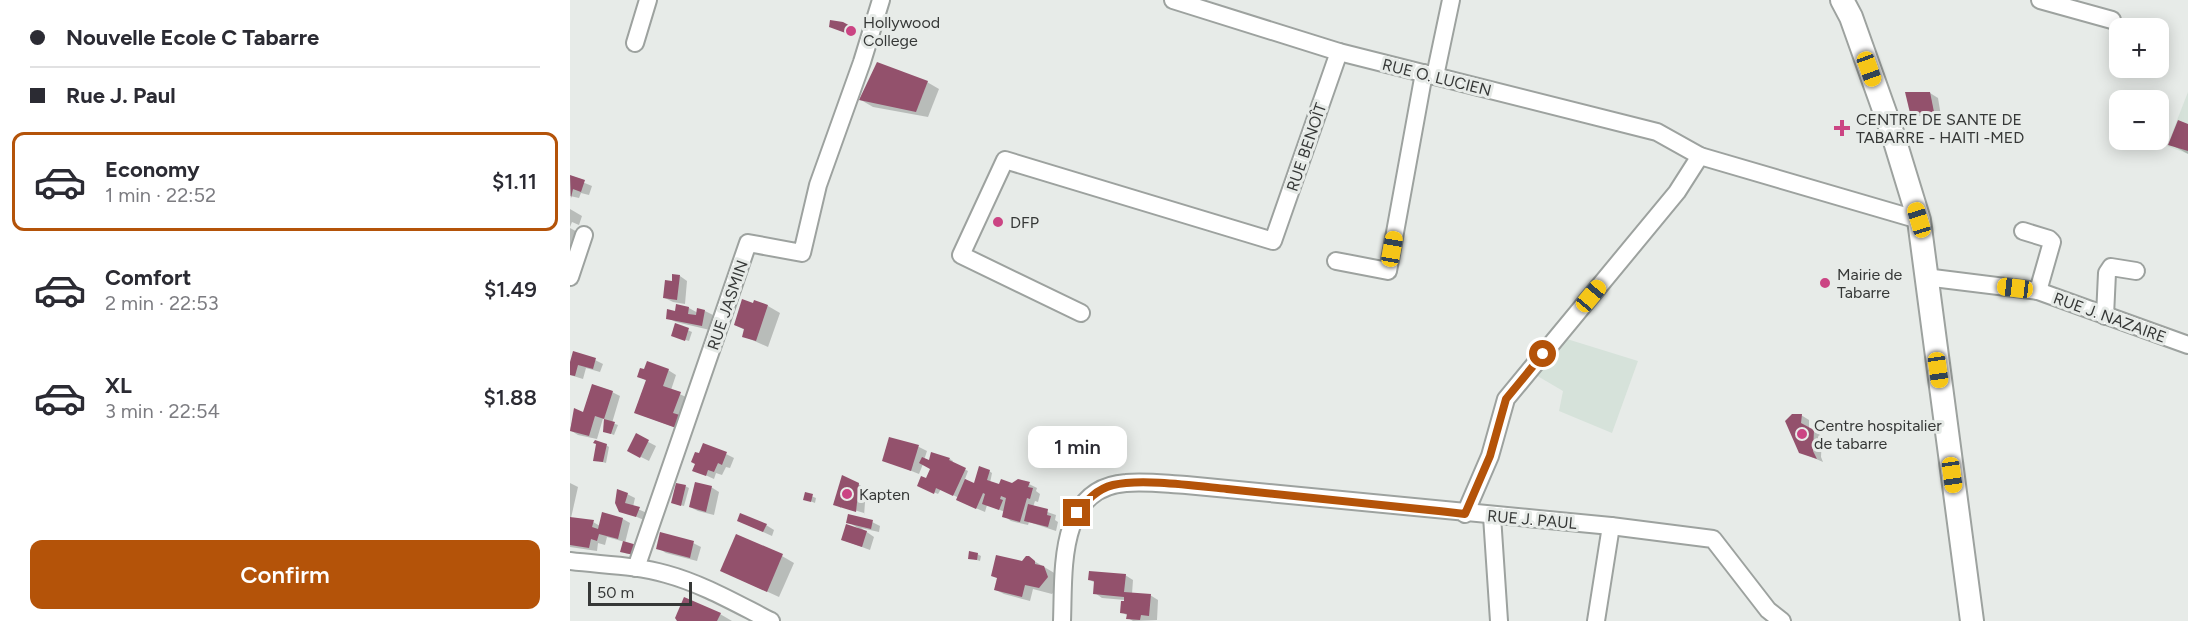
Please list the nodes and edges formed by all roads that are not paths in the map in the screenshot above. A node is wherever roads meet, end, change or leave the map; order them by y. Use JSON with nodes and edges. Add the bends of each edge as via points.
{"nodes":[{"id":1,"x":648,"y":0,"type":"edge"},
{"id":2,"x":881,"y":0,"type":"edge"},
{"id":3,"x":1173,"y":0,"type":"edge"},
{"id":4,"x":1451,"y":0,"type":"edge"},
{"id":5,"x":1842,"y":0,"type":"edge"},
{"id":6,"x":2040,"y":0,"type":"edge"},
{"id":7,"x":2109,"y":19,"type":"edge"},
{"id":8,"x":635,"y":43,"type":"dead end"},
{"id":9,"x":1339,"y":52,"type":"junction"},
{"id":10,"x":1430,"y":74,"type":"junction"},
{"id":11,"x":1700,"y":156,"type":"junction"},
{"id":12,"x":1919,"y":220,"type":"junction"},
{"id":13,"x":2023,"y":231,"type":"dead end"},
{"id":14,"x":584,"y":235,"type":"dead end"},
{"id":15,"x":1336,"y":261,"type":"dead end"},
{"id":16,"x":2136,"y":271,"type":"dead end"},
{"id":17,"x":570,"y":277,"type":"edge"},
{"id":18,"x":1925,"y":277,"type":"junction"},
{"id":19,"x":2038,"y":291,"type":"junction"},
{"id":20,"x":1081,"y":313,"type":"dead end"},
{"id":21,"x":2105,"y":316,"type":"junction"},
{"id":22,"x":2188,"y":345,"type":"edge"},
{"id":23,"x":1465,"y":514,"type":"junction"},
{"id":24,"x":1492,"y":516,"type":"junction"},
{"id":25,"x":1611,"y":526,"type":"junction"},
{"id":26,"x":570,"y":561,"type":"edge"},
{"id":27,"x":636,"y":568,"type":"junction"},
{"id":28,"x":1767,"y":616,"type":"edge"},
{"id":29,"x":771,"y":621,"type":"edge"},
{"id":30,"x":1062,"y":621,"type":"edge"},
{"id":31,"x":1499,"y":621,"type":"edge"},
{"id":32,"x":1596,"y":621,"type":"edge"},
{"id":33,"x":1782,"y":621,"type":"edge"},
{"id":34,"x":1972,"y":621,"type":"edge"}],
"edges":[{"from":1,"to":8,"type":"street"},
{"from":2,"to":27,"type":"street","name":"RUE JASMIN","via":[[818,185],[802,253],[748,243]]},
{"from":3,"to":9,"type":"street","name":"RUE O. LUCIEN"},
{"from":4,"to":10,"type":"street"},
{"from":5,"to":12,"type":"main road","via":[[1893,135]]},
{"from":6,"to":7,"type":"street"},
{"from":9,"to":10,"type":"street","name":"RUE O. LUCIEN"},
{"from":9,"to":20,"type":"street","name":"RUE BENOÎT","via":[[1273,241],[1005,160],[961,255]]},
{"from":10,"to":11,"type":"street","name":"RUE O. LUCIEN","via":[[1657,132]]},
{"from":10,"to":15,"type":"street","via":[[1388,271]]},
{"from":11,"to":12,"type":"street","name":"RUE O. LUCIEN"},
{"from":11,"to":23,"type":"street","via":[[1677,192],[1506,399],[1490,456]]},
{"from":12,"to":18,"type":"main road"},
{"from":13,"to":19,"type":"street","via":[[2052,242]]},
{"from":14,"to":17,"type":"street"},
{"from":16,"to":21,"type":"street","via":[[2111,267],[2107,273]]},
{"from":18,"to":19,"type":"street","name":"RUE J. NAZAIRE"},
{"from":18,"to":34,"type":"main road"},
{"from":19,"to":21,"type":"street","name":"RUE J. NAZAIRE"},
{"from":21,"to":22,"type":"street","name":"RUE J. NAZAIRE"},
{"from":23,"to":24,"type":"street","name":"RUE J. PAUL"},
{"from":23,"to":30,"type":"street","name":"RUE J. PAUL","via":[[1186,485],[1111,486],[1087,500],[1070,529],[1064,549]]},
{"from":24,"to":25,"type":"street","name":"RUE J. PAUL"},
{"from":24,"to":31,"type":"street"},
{"from":25,"to":28,"type":"street","name":"RUE J. PAUL","via":[[1713,538]]},
{"from":25,"to":32,"type":"street"},
{"from":26,"to":27,"type":"street"},
{"from":27,"to":29,"type":"street","via":[[699,585]]},
{"from":28,"to":33,"type":"street","name":"RUE J. PAUL"}]}
